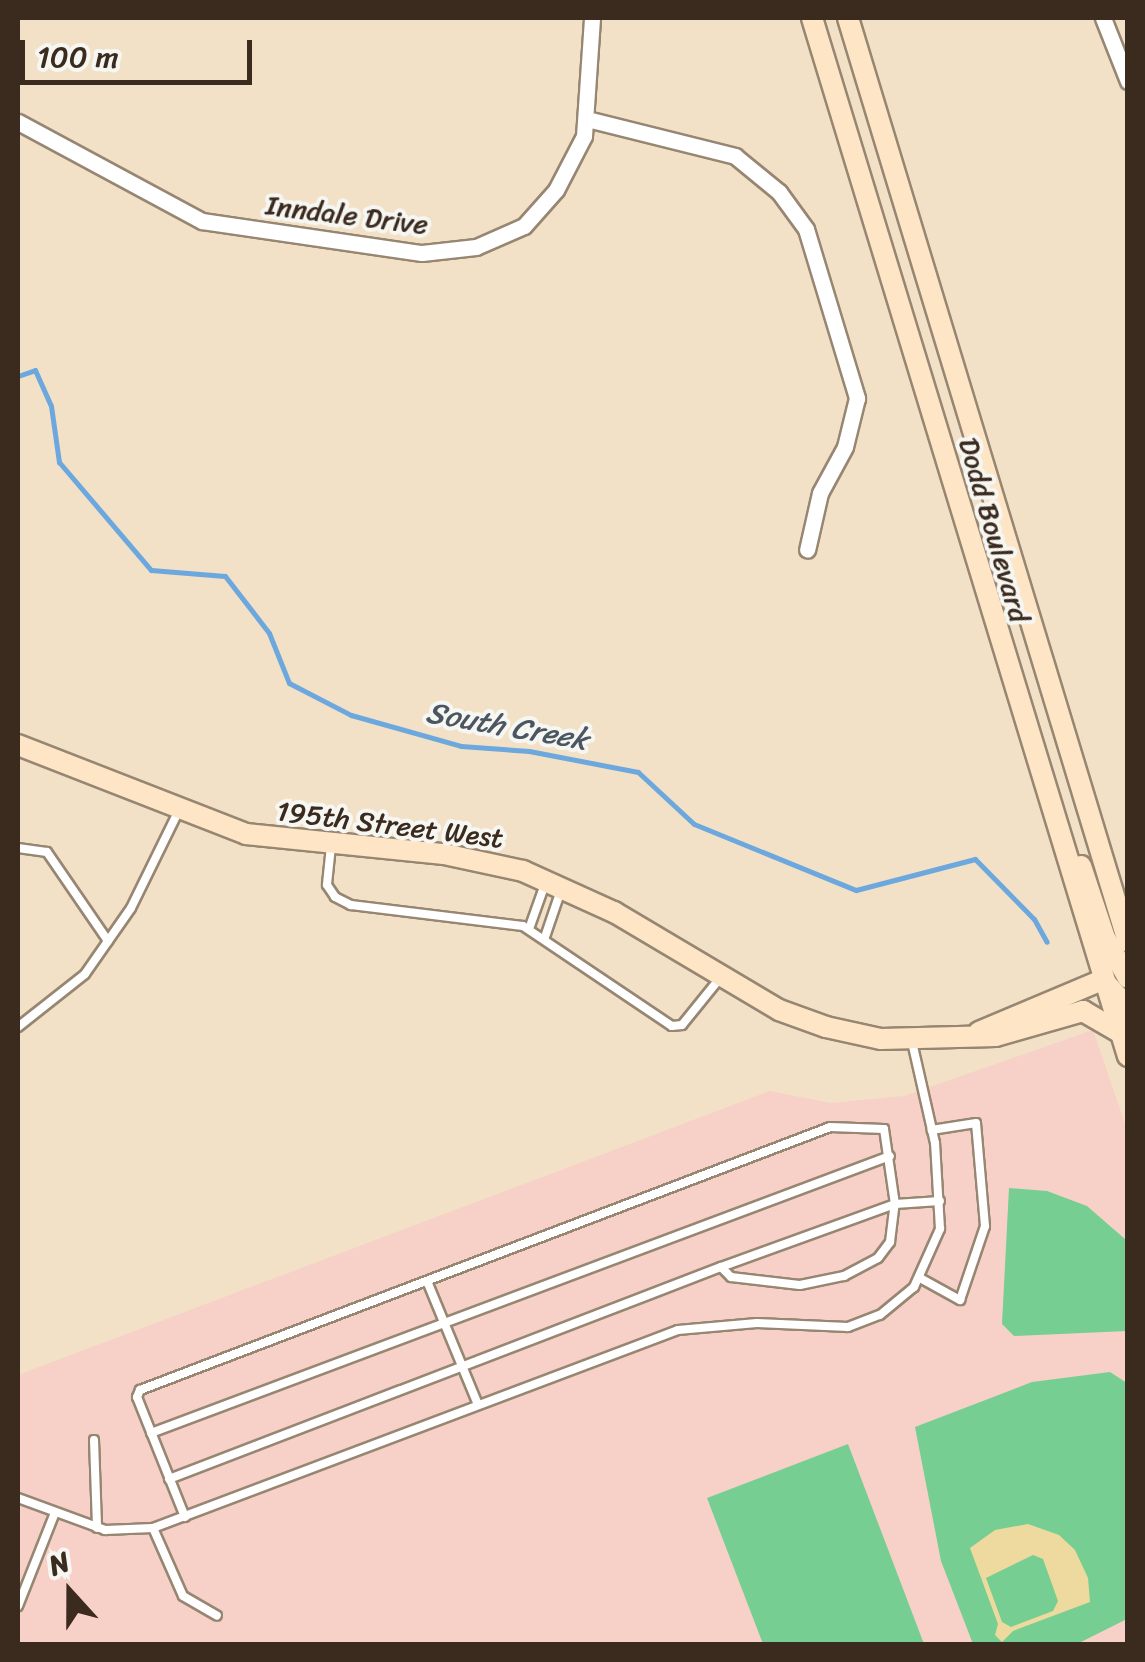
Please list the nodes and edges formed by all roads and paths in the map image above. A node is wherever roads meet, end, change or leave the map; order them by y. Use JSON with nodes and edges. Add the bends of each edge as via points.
{"nodes":[{"id":1,"x":592,"y":18,"type":"edge"},
{"id":2,"x":812,"y":18,"type":"edge"},
{"id":3,"x":848,"y":18,"type":"edge"},
{"id":4,"x":1104,"y":18,"type":"edge"},
{"id":5,"x":1128,"y":81,"type":"edge"},
{"id":6,"x":587,"y":119,"type":"junction"},
{"id":7,"x":18,"y":122,"type":"edge"},
{"id":8,"x":807,"y":550,"type":"dead end"},
{"id":9,"x":1022,"y":728,"type":"junction"},
{"id":10,"x":18,"y":746,"type":"edge"},
{"id":11,"x":178,"y":812,"type":"junction"},
{"id":12,"x":331,"y":846,"type":"junction"},
{"id":13,"x":18,"y":848,"type":"edge"},
{"id":14,"x":554,"y":883,"type":"junction"},
{"id":15,"x":529,"y":930,"type":"junction"},
{"id":16,"x":544,"y":937,"type":"junction"},
{"id":17,"x":108,"y":941,"type":"junction"},
{"id":18,"x":1128,"y":942,"type":"edge"},
{"id":19,"x":721,"y":977,"type":"junction"},
{"id":20,"x":1128,"y":978,"type":"edge"},
{"id":21,"x":1102,"y":980,"type":"junction"},
{"id":22,"x":1128,"y":1008,"type":"edge"},
{"id":23,"x":18,"y":1028,"type":"edge"},
{"id":24,"x":1119,"y":1032,"type":"junction"},
{"id":25,"x":972,"y":1036,"type":"junction"},
{"id":26,"x":912,"y":1040,"type":"junction"},
{"id":27,"x":1128,"y":1056,"type":"edge"},
{"id":28,"x":932,"y":1130,"type":"junction"},
{"id":29,"x":890,"y":1156,"type":"junction"},
{"id":30,"x":940,"y":1201,"type":"junction"},
{"id":31,"x":894,"y":1204,"type":"junction"},
{"id":32,"x":721,"y":1267,"type":"junction"},
{"id":33,"x":920,"y":1278,"type":"junction"},
{"id":34,"x":428,"y":1281,"type":"junction"},
{"id":35,"x":444,"y":1323,"type":"junction"},
{"id":36,"x":461,"y":1365,"type":"junction"},
{"id":37,"x":478,"y":1406,"type":"junction"},
{"id":38,"x":151,"y":1434,"type":"junction"},
{"id":39,"x":94,"y":1440,"type":"dead end"},
{"id":40,"x":169,"y":1478,"type":"junction"},
{"id":41,"x":18,"y":1498,"type":"edge"},
{"id":42,"x":54,"y":1516,"type":"junction"},
{"id":43,"x":185,"y":1518,"type":"junction"},
{"id":44,"x":96,"y":1528,"type":"junction"},
{"id":45,"x":153,"y":1528,"type":"junction"},
{"id":46,"x":18,"y":1606,"type":"edge"},
{"id":47,"x":217,"y":1616,"type":"dead end"}],
"edges":[{"from":1,"to":6,"type":"street","name":"Inndale Drive"},
{"from":2,"to":9,"type":"main road","name":"Dodd Boulevard"},
{"from":3,"to":18,"type":"main road","name":"Dodd Boulevard"},
{"from":4,"to":5,"type":"street"},
{"from":6,"to":7,"type":"street","name":"Inndale Drive","via":[[556,190],[524,226],[476,247],[422,253],[202,221]]},
{"from":6,"to":8,"type":"street","via":[[735,156],[780,192],[806,229],[857,398],[845,447],[820,493]]},
{"from":9,"to":20,"type":"main road","via":[[1040,744],[1100,924]]},
{"from":9,"to":21,"type":"main road","name":"Dodd Boulevard"},
{"from":10,"to":11,"type":"main road","name":"195th Street West"},
{"from":11,"to":12,"type":"main road","name":"195th Street West","via":[[246,834]]},
{"from":11,"to":17,"type":"lane"},
{"from":12,"to":14,"type":"main road","name":"195th Street West","via":[[459,856]]},
{"from":12,"to":15,"type":"lane","via":[[327,885],[351,905]]},
{"from":13,"to":17,"type":"lane","via":[[47,852]]},
{"from":14,"to":15,"type":"lane"},
{"from":14,"to":16,"type":"lane"},
{"from":14,"to":19,"type":"main road","name":"195th Street West"},
{"from":15,"to":16,"type":"lane"},
{"from":16,"to":19,"type":"lane","via":[[672,1026],[682,1025]]},
{"from":17,"to":23,"type":"lane","via":[[85,974]]},
{"from":19,"to":26,"type":"main road","name":"195th Street West","via":[[810,1022]]},
{"from":21,"to":22,"type":"main road"},
{"from":21,"to":24,"type":"main road","name":"Dodd Boulevard"},
{"from":21,"to":25,"type":"main road","name":"195th Street West"},
{"from":24,"to":25,"type":"main road","name":"195th Street West","via":[[1093,1012],[1077,1011],[1018,1032]]},
{"from":24,"to":27,"type":"main road","name":"Dodd Boulevard"},
{"from":25,"to":26,"type":"main road","name":"195th Street West"},
{"from":26,"to":28,"type":"lane"},
{"from":28,"to":30,"type":"lane"},
{"from":28,"to":33,"type":"lane","via":[[976,1123],[985,1226],[960,1300]]},
{"from":29,"to":31,"type":"lane"},
{"from":29,"to":34,"type":"lane","via":[[880,1126],[830,1128]]},
{"from":29,"to":35,"type":"lane"},
{"from":30,"to":31,"type":"lane"},
{"from":30,"to":33,"type":"lane","via":[[940,1229]]},
{"from":31,"to":32,"type":"lane"},
{"from":31,"to":32,"type":"lane","via":[[890,1242],[878,1258],[844,1276],[800,1285],[731,1278]]},
{"from":32,"to":36,"type":"lane"},
{"from":33,"to":37,"type":"lane","via":[[897,1303],[864,1323],[678,1330]]},
{"from":34,"to":35,"type":"lane"},
{"from":34,"to":38,"type":"lane","via":[[140,1390]]},
{"from":35,"to":36,"type":"lane"},
{"from":35,"to":38,"type":"lane"},
{"from":36,"to":37,"type":"lane"},
{"from":36,"to":40,"type":"lane"},
{"from":37,"to":43,"type":"lane"},
{"from":38,"to":40,"type":"lane"},
{"from":39,"to":44,"type":"lane"},
{"from":40,"to":43,"type":"lane"},
{"from":41,"to":42,"type":"lane"},
{"from":42,"to":44,"type":"lane"},
{"from":42,"to":46,"type":"lane"},
{"from":43,"to":45,"type":"lane"},
{"from":44,"to":45,"type":"lane"},
{"from":45,"to":47,"type":"lane","via":[[183,1596]]}]}
